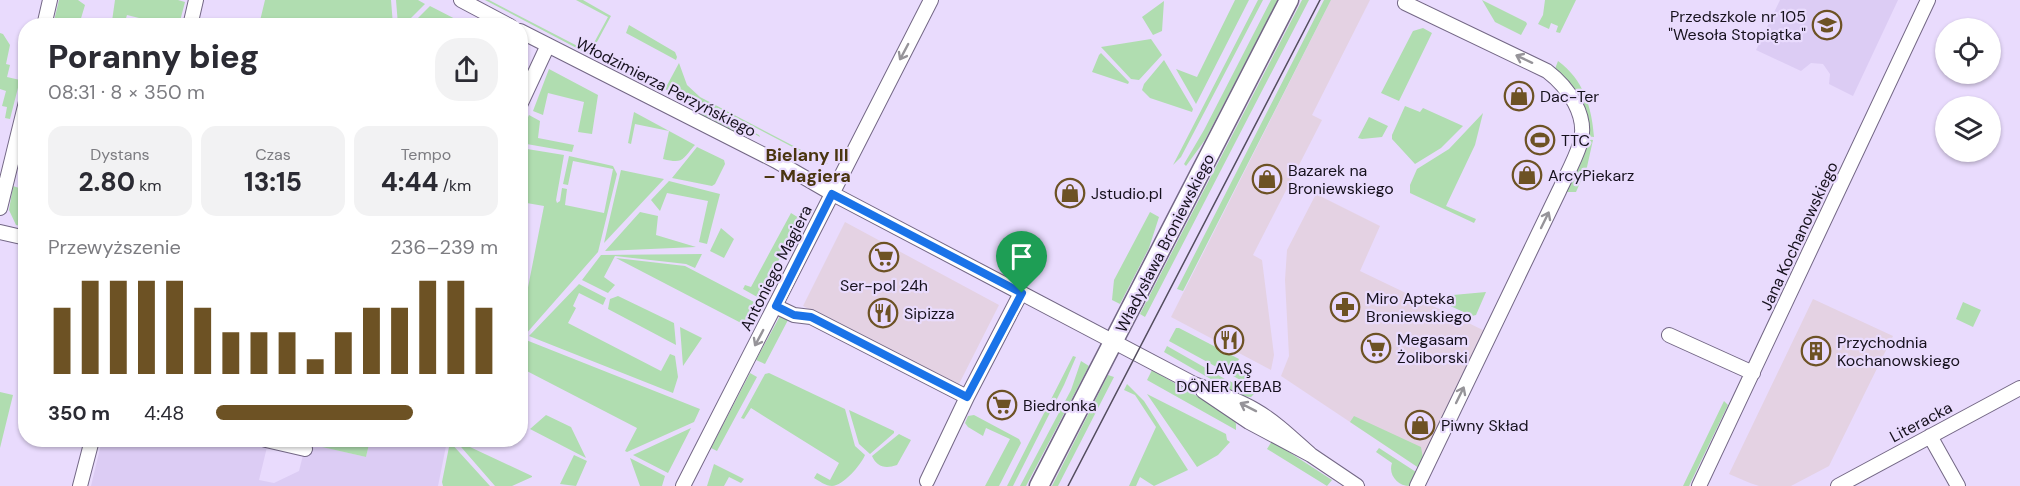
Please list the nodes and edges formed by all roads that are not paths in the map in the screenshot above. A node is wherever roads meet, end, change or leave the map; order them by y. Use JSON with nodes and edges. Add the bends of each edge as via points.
{"nodes":[{"id":1,"x":50,"y":0,"type":"edge"},
{"id":2,"x":196,"y":0,"type":"edge"},
{"id":3,"x":461,"y":0,"type":"edge"},
{"id":4,"x":931,"y":0,"type":"edge"},
{"id":5,"x":1290,"y":0,"type":"edge"},
{"id":6,"x":1928,"y":0,"type":"edge"},
{"id":7,"x":1405,"y":3,"type":"dead end"},
{"id":8,"x":46,"y":18,"type":"edge"},
{"id":9,"x":192,"y":18,"type":"edge"},
{"id":10,"x":495,"y":18,"type":"edge"},
{"id":11,"x":528,"y":35,"type":"edge"},
{"id":12,"x":548,"y":45,"type":"junction"},
{"id":13,"x":528,"y":87,"type":"edge"},
{"id":14,"x":18,"y":135,"type":"edge"},
{"id":15,"x":832,"y":194,"type":"junction"},
{"id":16,"x":0,"y":208,"type":"edge"},
{"id":17,"x":0,"y":232,"type":"edge"},
{"id":18,"x":18,"y":236,"type":"edge"},
{"id":19,"x":1022,"y":293,"type":"junction"},
{"id":20,"x":776,"y":306,"type":"junction"},
{"id":21,"x":1669,"y":335,"type":"dead end"},
{"id":22,"x":1115,"y":341,"type":"junction"},
{"id":23,"x":1754,"y":373,"type":"junction"},
{"id":24,"x":2020,"y":387,"type":"edge"},
{"id":25,"x":967,"y":397,"type":"junction"},
{"id":26,"x":1930,"y":436,"type":"junction"},
{"id":27,"x":90,"y":447,"type":"edge"},
{"id":28,"x":296,"y":447,"type":"edge"},
{"id":29,"x":304,"y":449,"type":"dead end"},
{"id":30,"x":927,"y":481,"type":"dead end"},
{"id":31,"x":81,"y":486,"type":"edge"},
{"id":32,"x":682,"y":486,"type":"edge"},
{"id":33,"x":1040,"y":486,"type":"edge"},
{"id":34,"x":1357,"y":486,"type":"edge"},
{"id":35,"x":1417,"y":486,"type":"edge"},
{"id":36,"x":1701,"y":486,"type":"edge"},
{"id":37,"x":1838,"y":486,"type":"edge"},
{"id":38,"x":1958,"y":486,"type":"edge"}],
"edges":[{"from":1,"to":8,"type":"street"},
{"from":2,"to":9,"type":"street"},
{"from":3,"to":10,"type":"street"},
{"from":4,"to":15,"type":"street","name":"Antoniego Magiera","one_way":true},
{"from":5,"to":22,"type":"main road","name":"Władysława Broniewskiego"},
{"from":6,"to":23,"type":"street","name":"Jana Kochanowskiego"},
{"from":35,"to":7,"type":"street","one_way":true,"via":[[1559,191],[1582,132],[1571,96],[1547,71]]},
{"from":11,"to":12,"type":"street","name":"Włodzimierza Perzyńskiego"},
{"from":12,"to":13,"type":"street"},
{"from":12,"to":15,"type":"street","name":"Włodzimierza Perzyńskiego","via":[[776,161]]},
{"from":14,"to":16,"type":"street"},
{"from":15,"to":19,"type":"street","name":"Włodzimierza Perzyńskiego"},
{"from":15,"to":20,"type":"street","name":"Antoniego Magiera"},
{"from":17,"to":18,"type":"street"},
{"from":19,"to":22,"type":"street","name":"Włodzimierza Perzyńskiego"},
{"from":19,"to":25,"type":"street"},
{"from":20,"to":25,"type":"street","via":[[794,315],[811,317]]},
{"from":20,"to":32,"type":"street","name":"Antoniego Magiera","one_way":true},
{"from":21,"to":23,"type":"street"},
{"from":22,"to":33,"type":"main road","name":"Władysława Broniewskiego"},
{"from":22,"to":34,"type":"street","name":"Włodzimierza Perzyńskiego","via":[[1194,384],[1218,403],[1311,455]]},
{"from":23,"to":36,"type":"street","name":"Jana Kochanowskiego"},
{"from":24,"to":26,"type":"street","name":"Literacka"},
{"from":25,"to":30,"type":"street"},
{"from":26,"to":37,"type":"street","name":"Literacka"},
{"from":26,"to":38,"type":"street"},
{"from":27,"to":31,"type":"street"},
{"from":28,"to":29,"type":"street"}]}
